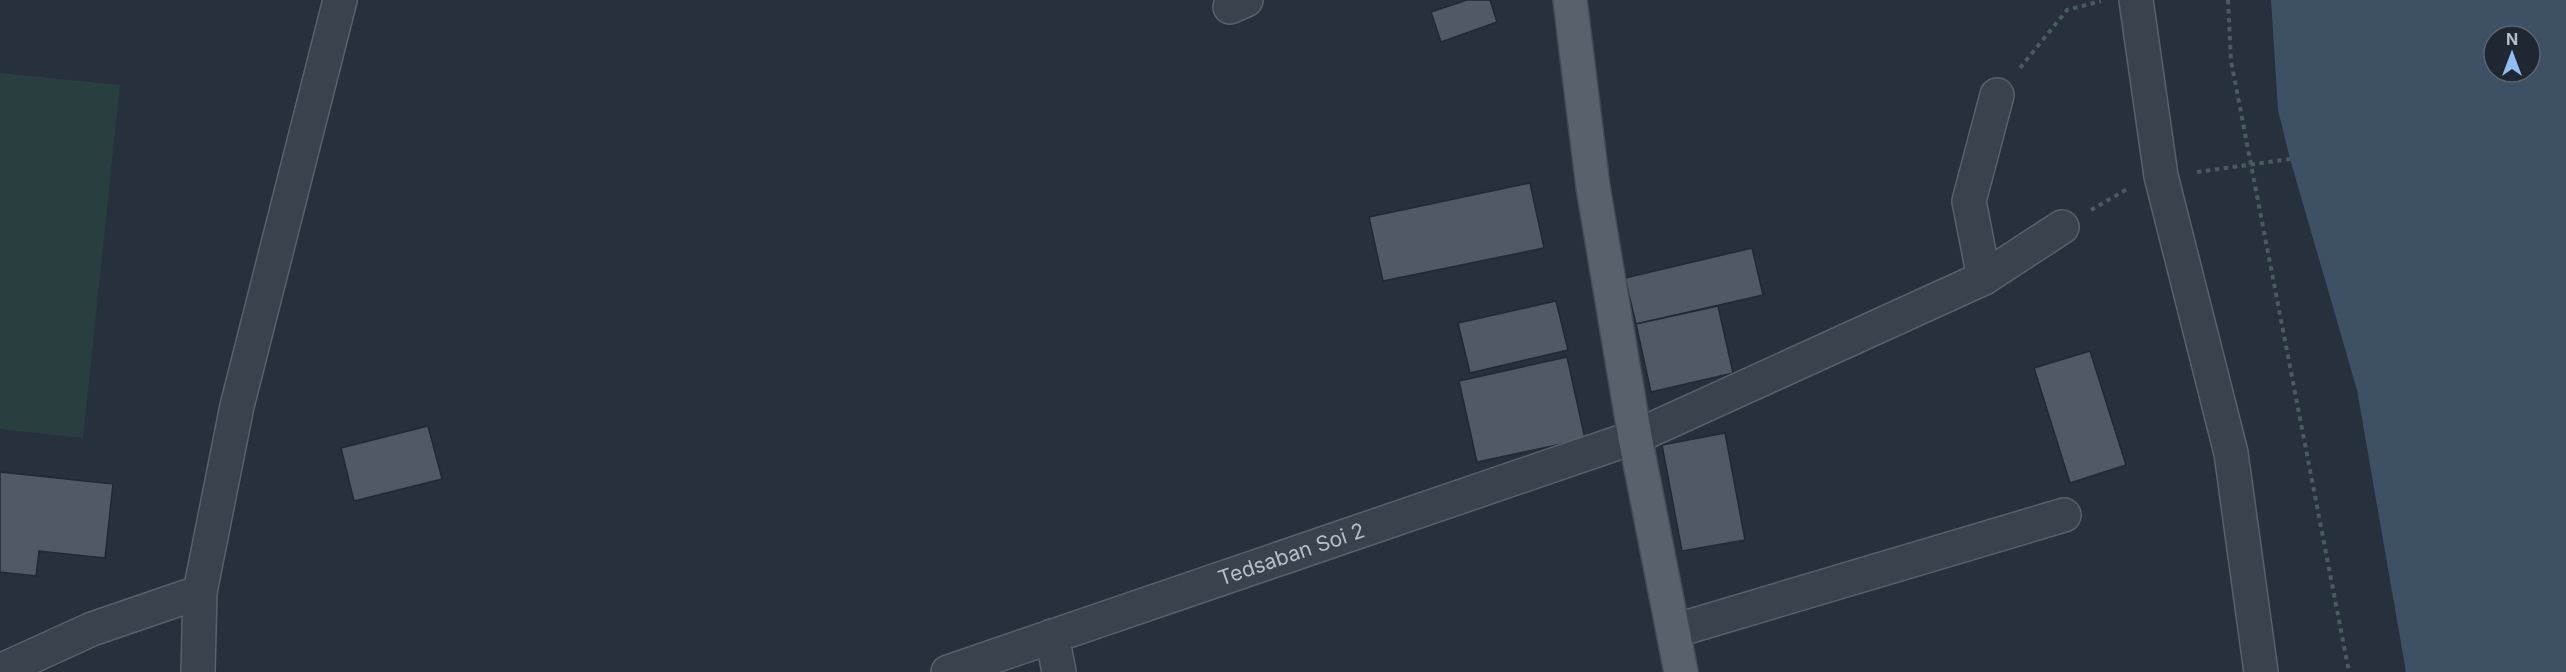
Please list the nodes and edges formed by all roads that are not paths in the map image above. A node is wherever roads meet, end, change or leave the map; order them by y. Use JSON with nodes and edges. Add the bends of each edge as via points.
{"nodes":[{"id":1,"x":340,"y":0,"type":"edge"},
{"id":2,"x":1570,"y":0,"type":"edge"},
{"id":3,"x":2136,"y":0,"type":"edge"},
{"id":4,"x":1997,"y":95,"type":"road end"},
{"id":5,"x":2062,"y":227,"type":"road end"},
{"id":6,"x":1984,"y":278,"type":"junction"},
{"id":7,"x":1635,"y":437,"type":"junction"},
{"id":8,"x":2064,"y":515,"type":"dead end"},
{"id":9,"x":200,"y":592,"type":"junction"},
{"id":10,"x":1674,"y":631,"type":"junction"},
{"id":11,"x":1052,"y":636,"type":"junction"},
{"id":12,"x":956,"y":671,"type":"edge"},
{"id":13,"x":0,"y":672,"type":"edge"},
{"id":14,"x":198,"y":672,"type":"edge"},
{"id":15,"x":1059,"y":672,"type":"edge"},
{"id":16,"x":1681,"y":672,"type":"edge"},
{"id":17,"x":2261,"y":672,"type":"edge"}],
"edges":[{"from":1,"to":9,"type":"street","via":[[237,406]]},
{"from":2,"to":7,"type":"main road","via":[[1593,187]]},
{"from":3,"to":17,"type":"street","via":[[2147,181],[2230,453]]},
{"from":4,"to":6,"type":"street","via":[[1969,201]]},
{"from":5,"to":6,"type":"street","name":"Tedsaban Soi 2"},
{"from":6,"to":7,"type":"street","name":"Tedsaban Soi 2"},
{"from":7,"to":10,"type":"main road"},
{"from":7,"to":11,"type":"street","name":"Tedsaban Soi 2"},
{"from":8,"to":10,"type":"street"},
{"from":9,"to":13,"type":"street","via":[[92,629]]},
{"from":9,"to":14,"type":"street"},
{"from":10,"to":16,"type":"main road"},
{"from":11,"to":12,"type":"street","name":"Tedsaban Soi 2"},
{"from":11,"to":15,"type":"street"}]}
